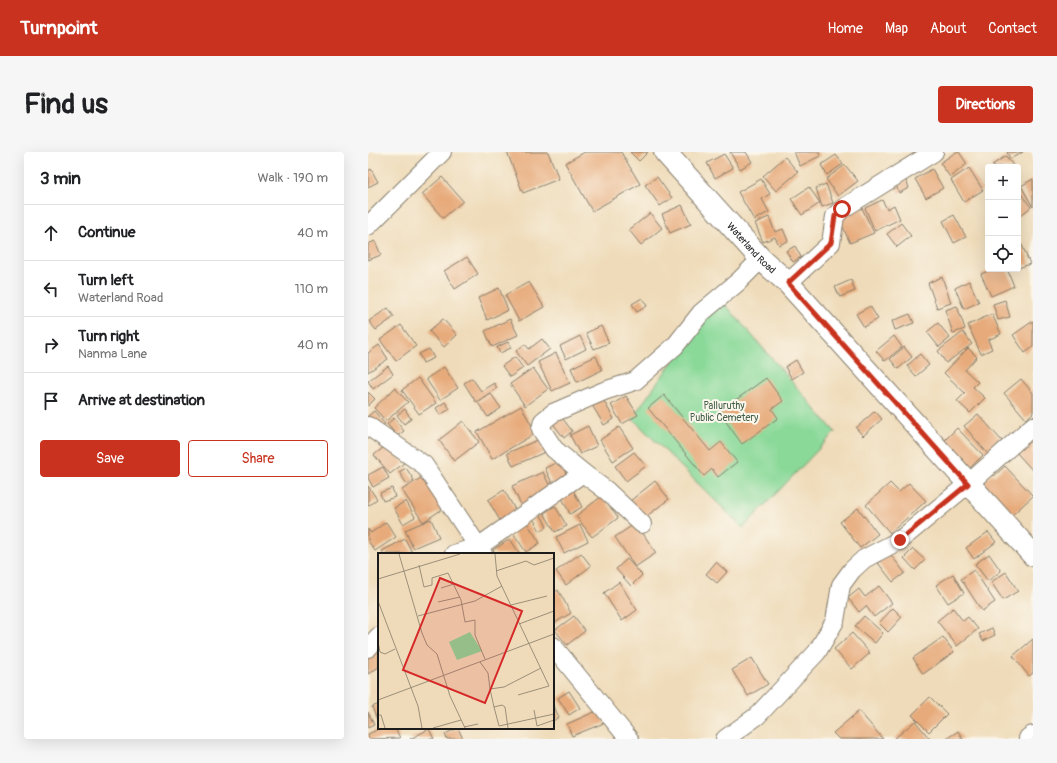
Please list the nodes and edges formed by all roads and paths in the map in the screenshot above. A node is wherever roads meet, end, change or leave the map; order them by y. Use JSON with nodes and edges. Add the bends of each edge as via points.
{"nodes":[{"id":1,"x":442,"y":152,"type":"edge"},
{"id":2,"x":665,"y":152,"type":"edge"},
{"id":3,"x":934,"y":152,"type":"edge"},
{"id":4,"x":368,"y":226,"type":"edge"},
{"id":5,"x":761,"y":259,"type":"junction"},
{"id":6,"x":788,"y":283,"type":"junction"},
{"id":7,"x":368,"y":426,"type":"edge"},
{"id":8,"x":1033,"y":426,"type":"edge"},
{"id":9,"x":583,"y":473,"type":"junction"},
{"id":10,"x":968,"y":484,"type":"junction"},
{"id":11,"x":642,"y":524,"type":"dead end"},
{"id":12,"x":480,"y":551,"type":"edge"},
{"id":13,"x":463,"y":553,"type":"edge"},
{"id":14,"x":1033,"y":555,"type":"edge"},
{"id":15,"x":554,"y":647,"type":"edge"},
{"id":16,"x":1033,"y":737,"type":"edge"},
{"id":17,"x":629,"y":739,"type":"edge"},
{"id":18,"x":725,"y":739,"type":"edge"},
{"id":19,"x":1030,"y":739,"type":"edge"}],
"edges":[{"from":1,"to":4,"type":"street"},
{"from":2,"to":5,"type":"main road","name":"Waterland Road"},
{"from":3,"to":6,"type":"street","via":[[842,209],[835,216],[831,243]]},
{"from":5,"to":6,"type":"main road","name":"Waterland Road"},
{"from":5,"to":9,"type":"street","via":[[701,313],[675,346],[635,381],[553,413],[543,421],[541,429],[554,449]]},
{"from":6,"to":10,"type":"main road","name":"Waterland Road"},
{"from":7,"to":12,"type":"street","via":[[424,465]]},
{"from":8,"to":10,"type":"street"},
{"from":9,"to":11,"type":"street","via":[[607,491]]},
{"from":9,"to":12,"type":"street"},
{"from":10,"to":14,"type":"main road","name":"Waterland Road"},
{"from":10,"to":18,"type":"street","via":[[900,540],[864,559],[852,570],[841,585],[835,620],[817,652],[757,716]]},
{"from":12,"to":13,"type":"street"},
{"from":15,"to":17,"type":"street"},
{"from":16,"to":19,"type":"main road"}]}
